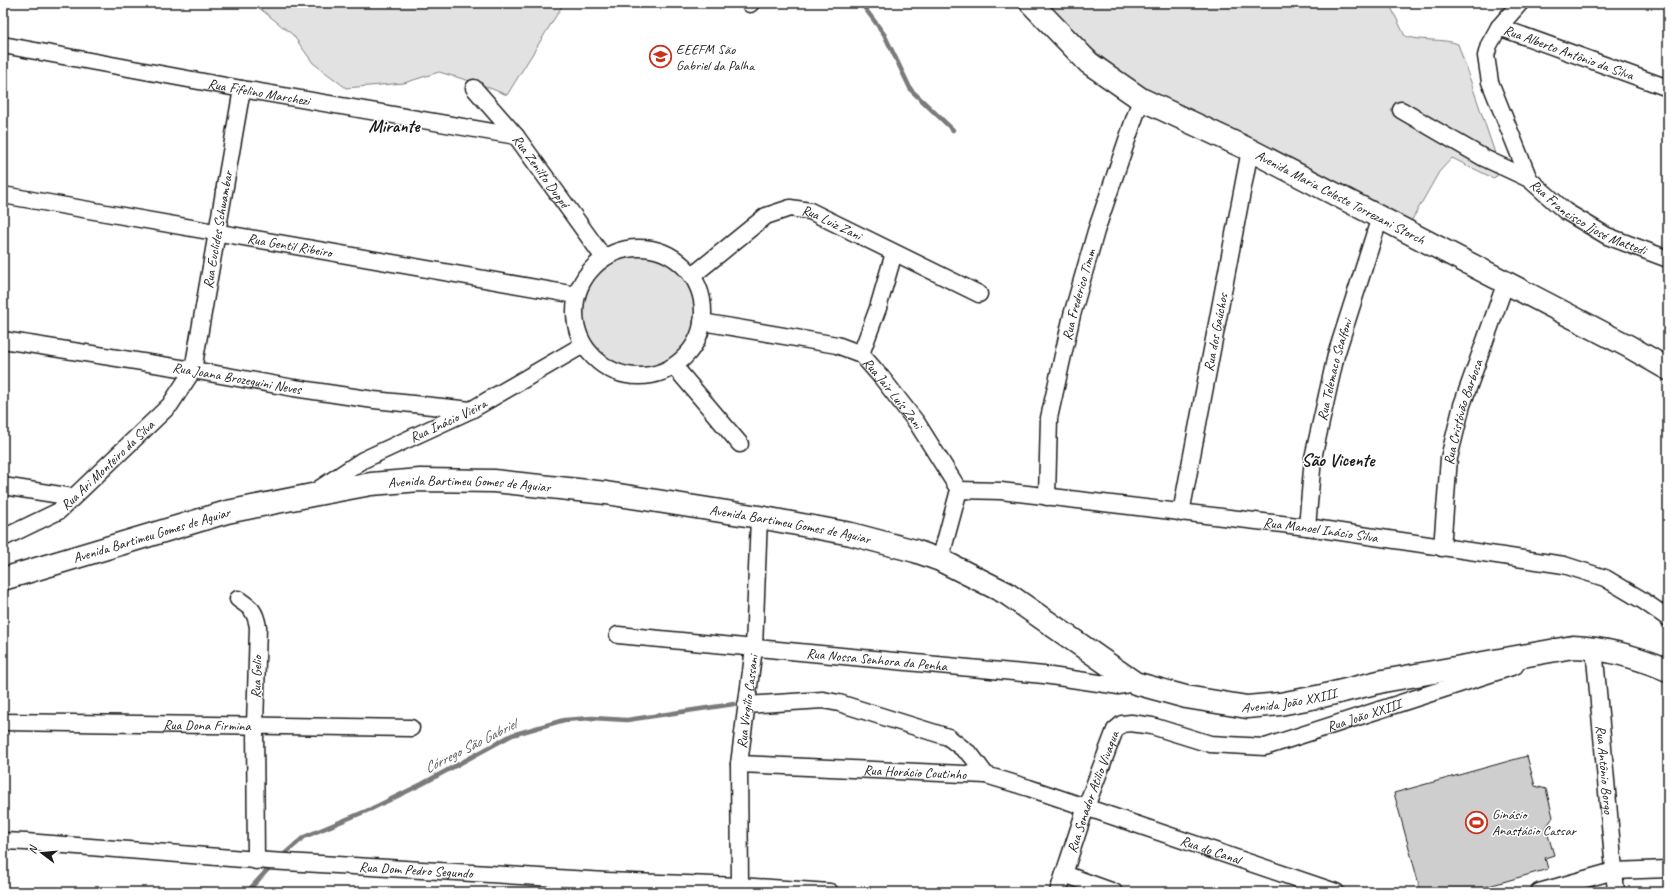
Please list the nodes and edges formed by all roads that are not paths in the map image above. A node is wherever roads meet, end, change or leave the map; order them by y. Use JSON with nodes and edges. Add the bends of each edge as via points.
{"nodes":[{"id":1,"x":1031,"y":3,"type":"edge"},
{"id":2,"x":1520,"y":3,"type":"edge"},
{"id":3,"x":1499,"y":27,"type":"junction"},
{"id":4,"x":3,"y":46,"type":"edge"},
{"id":5,"x":474,"y":88,"type":"dead end"},
{"id":6,"x":1668,"y":88,"type":"edge"},
{"id":7,"x":242,"y":89,"type":"junction"},
{"id":8,"x":1141,"y":99,"type":"junction"},
{"id":9,"x":1401,"y":110,"type":"dead end"},
{"id":10,"x":516,"y":136,"type":"junction"},
{"id":11,"x":1250,"y":150,"type":"junction"},
{"id":12,"x":1529,"y":179,"type":"junction"},
{"id":13,"x":3,"y":194,"type":"edge"},
{"id":14,"x":1380,"y":217,"type":"junction"},
{"id":15,"x":217,"y":231,"type":"junction"},
{"id":16,"x":894,"y":252,"type":"junction"},
{"id":17,"x":604,"y":258,"type":"junction"},
{"id":18,"x":1668,"y":259,"type":"edge"},
{"id":19,"x":692,"y":276,"type":"junction"},
{"id":20,"x":1506,"y":282,"type":"junction"},
{"id":21,"x":979,"y":294,"type":"dead end"},
{"id":22,"x":576,"y":295,"type":"junction"},
{"id":23,"x":702,"y":322,"type":"junction"},
{"id":24,"x":3,"y":340,"type":"edge"},
{"id":25,"x":583,"y":345,"type":"junction"},
{"id":26,"x":861,"y":354,"type":"junction"},
{"id":27,"x":674,"y":366,"type":"junction"},
{"id":28,"x":1668,"y":369,"type":"edge"},
{"id":29,"x":193,"y":370,"type":"junction"},
{"id":30,"x":471,"y":410,"type":"junction"},
{"id":31,"x":740,"y":444,"type":"dead end"},
{"id":32,"x":3,"y":486,"type":"edge"},
{"id":33,"x":959,"y":490,"type":"junction"},
{"id":34,"x":312,"y":495,"type":"junction"},
{"id":35,"x":73,"y":497,"type":"junction"},
{"id":36,"x":1047,"y":497,"type":"junction"},
{"id":37,"x":1181,"y":513,"type":"junction"},
{"id":38,"x":759,"y":517,"type":"junction"},
{"id":39,"x":1307,"y":527,"type":"junction"},
{"id":40,"x":3,"y":538,"type":"edge"},
{"id":41,"x":1442,"y":548,"type":"junction"},
{"id":42,"x":940,"y":560,"type":"junction"},
{"id":43,"x":3,"y":579,"type":"edge"},
{"id":44,"x":238,"y":599,"type":"dead end"},
{"id":45,"x":1668,"y":618,"type":"edge"},
{"id":46,"x":618,"y":635,"type":"dead end"},
{"id":47,"x":1583,"y":647,"type":"junction"},
{"id":48,"x":754,"y":648,"type":"junction"},
{"id":49,"x":1668,"y":670,"type":"edge"},
{"id":50,"x":1135,"y":683,"type":"junction"},
{"id":51,"x":746,"y":705,"type":"junction"},
{"id":52,"x":3,"y":722,"type":"edge"},
{"id":53,"x":254,"y":725,"type":"junction"},
{"id":54,"x":1152,"y":726,"type":"joint"},
{"id":55,"x":411,"y":728,"type":"dead end"},
{"id":56,"x":739,"y":764,"type":"junction"},
{"id":57,"x":986,"y":775,"type":"junction"},
{"id":58,"x":1086,"y":807,"type":"junction"},
{"id":59,"x":3,"y":841,"type":"edge"},
{"id":60,"x":262,"y":861,"type":"junction"},
{"id":61,"x":1668,"y":869,"type":"edge"},
{"id":62,"x":1614,"y":871,"type":"junction"},
{"id":63,"x":1064,"y":874,"type":"junction"},
{"id":64,"x":740,"y":886,"type":"junction"},
{"id":65,"x":606,"y":887,"type":"edge"},
{"id":66,"x":830,"y":892,"type":"edge"},
{"id":67,"x":1058,"y":892,"type":"edge"},
{"id":68,"x":1114,"y":892,"type":"edge"},
{"id":69,"x":1336,"y":892,"type":"edge"},
{"id":70,"x":1539,"y":892,"type":"edge"},
{"id":71,"x":1616,"y":892,"type":"edge"}],
"edges":[{"from":1,"to":8,"type":"main road","name":"Avenida Maria Celeste Torrezani Storch","via":[[1089,63]]},
{"from":2,"to":3,"type":"street","name":"Rua Alberto Antônio da Silva"},
{"from":3,"to":6,"type":"street","name":"Rua Alberto Antônio da Silva"},
{"from":3,"to":12,"type":"street","name":"Rua Francisco Jjosé Mattedi","via":[[1486,56],[1490,82]]},
{"from":4,"to":7,"type":"street","name":"Rua Fifelino Marchezi"},
{"from":5,"to":10,"type":"street","name":"Rua Zenilto Duppé"},
{"from":7,"to":10,"type":"street","name":"Rua Fifelino Marchezi"},
{"from":7,"to":15,"type":"street","name":"Rua Euclides Schwambar"},
{"from":8,"to":11,"type":"main road","name":"Avenida Maria Celeste Torrezani Storch"},
{"from":8,"to":36,"type":"street","name":"Rua Frederico Timm","via":[[1096,231],[1072,315],[1049,418]]},
{"from":9,"to":12,"type":"street","via":[[1484,158]]},
{"from":10,"to":17,"type":"street","name":"Rua Zenilto Duppé"},
{"from":11,"to":14,"type":"main road","name":"Avenida Maria Celeste Torrezani Storch"},
{"from":11,"to":37,"type":"street","name":"Rua dos Gaúchos"},
{"from":12,"to":18,"type":"street","name":"Rua Francisco Jjosé Mattedi","via":[[1565,211],[1607,236]]},
{"from":13,"to":15,"type":"street","name":"Rua Gentil Ribeiro"},
{"from":14,"to":20,"type":"main road","name":"Avenida Maria Celeste Torrezani Storch"},
{"from":14,"to":39,"type":"street","name":"Rua Telemaco Scalfoni","via":[[1336,355],[1313,458]]},
{"from":15,"to":22,"type":"street","name":"Rua Gentil Ribeiro"},
{"from":15,"to":29,"type":"street","name":"Rua Euclides Schwambar"},
{"from":16,"to":19,"type":"street","name":"Rua Luiz Zani","via":[[810,211],[790,208],[766,216]]},
{"from":16,"to":21,"type":"street","name":"Rua Luiz Zani"},
{"from":16,"to":26,"type":"street","via":[[878,308]]},
{"from":17,"to":19,"type":"street","via":[[618,251],[638,247],[659,251],[678,260]]},
{"from":17,"to":22,"type":"street","via":[[588,272]]},
{"from":19,"to":23,"type":"street","via":[[703,306]]},
{"from":20,"to":28,"type":"main road","name":"Avenida Maria Celeste Torrezani Storch"},
{"from":20,"to":41,"type":"street","name":"Rua Cristóvão Barbosa","via":[[1462,405],[1449,458]]},
{"from":22,"to":25,"type":"street","via":[[576,324]]},
{"from":23,"to":26,"type":"street","name":"Rua Jair Luís Zani","via":[[837,345]]},
{"from":23,"to":27,"type":"street","via":[[694,344]]},
{"from":24,"to":29,"type":"street","name":"Rua Joana Brozeguini Neves"},
{"from":25,"to":27,"type":"street","via":[[596,361],[614,372],[634,377],[655,375]]},
{"from":25,"to":30,"type":"street","name":"Rua Inácio Vieira"},
{"from":26,"to":33,"type":"street","name":"Rua Jair Luís Zani","via":[[917,423]]},
{"from":27,"to":31,"type":"street"},
{"from":29,"to":30,"type":"street","name":"Rua Joana Brozeguini Neves","via":[[374,400]]},
{"from":29,"to":35,"type":"street","name":"Rua Ari Monteiro da Silva","via":[[170,405]]},
{"from":30,"to":34,"type":"street","name":"Rua Inácio Vieira","via":[[363,460]]},
{"from":32,"to":35,"type":"street"},
{"from":33,"to":36,"type":"street","name":"Rua Manoel Inácio Silva","via":[[1001,491]]},
{"from":33,"to":42,"type":"street"},
{"from":34,"to":38,"type":"main road","name":"Avenida Bartimeu Gomes de Aguiar","via":[[371,484],[420,480],[494,481],[606,493]]},
{"from":34,"to":43,"type":"main road","name":"Avenida Bartimeu Gomes de Aguiar","via":[[227,512]]},
{"from":35,"to":40,"type":"street","name":"Rua Ari Monteiro da Silva","via":[[59,511]]},
{"from":36,"to":37,"type":"street","name":"Rua Manoel Inácio Silva"},
{"from":37,"to":39,"type":"street","name":"Rua Manoel Inácio Silva"},
{"from":38,"to":42,"type":"main road","name":"Avenida Bartimeu Gomes de Aguiar","via":[[851,534]]},
{"from":38,"to":48,"type":"street","name":"Rua Virgílio Cassani"},
{"from":39,"to":41,"type":"street","name":"Rua Manoel Inácio Silva"},
{"from":41,"to":45,"type":"street","name":"Rua Manoel Inácio Silva","via":[[1564,565],[1605,578]]},
{"from":42,"to":50,"type":"main road","name":"Avenida João XXIII","via":[[1006,593]]},
{"from":44,"to":53,"type":"street","name":"Rua Gelio","via":[[252,609],[258,627]]},
{"from":46,"to":48,"type":"street","name":"Rua Nossa Senhora da Penha"},
{"from":47,"to":49,"type":"main road","name":"Avenida João XXIII","via":[[1641,659]]},
{"from":47,"to":50,"type":"main road","name":"Avenida João XXIII","via":[[1383,681],[1280,704],[1247,707],[1186,697]]},
{"from":47,"to":54,"type":"street","name":"Rua João XXIII","via":[[1265,747],[1210,744]]},
{"from":47,"to":62,"type":"street","name":"Rua Antônio Borgo"},
{"from":48,"to":50,"type":"street","name":"Rua Nossa Senhora da Penha","via":[[1044,675],[1119,686]]},
{"from":48,"to":51,"type":"street","name":"Rua Virgílio Cassani"},
{"from":51,"to":56,"type":"street","name":"Rua Virgílio Cassani"},
{"from":51,"to":57,"type":"street","via":[[823,700],[839,703],[948,737],[971,755]]},
{"from":52,"to":53,"type":"street","name":"Rua Dona Firmina"},
{"from":53,"to":55,"type":"street","name":"Rua Dona Firmina"},
{"from":53,"to":60,"type":"street","name":"Rua Gelio"},
{"from":54,"to":58,"type":"street","name":"Rua Senador Atilio Vivaqua","via":[[1131,722],[1122,724],[1115,730]]},
{"from":56,"to":57,"type":"street","name":"Rua Horácio Coutinho"},
{"from":56,"to":64,"type":"street","name":"Rua Virgílio Cassani"},
{"from":57,"to":58,"type":"street","name":"Rua Horácio Coutinho"},
{"from":58,"to":63,"type":"street","name":"Rua Senador Atilio Vivaqua"},
{"from":58,"to":69,"type":"street","name":"Rua do Canal"},
{"from":59,"to":60,"type":"street","name":"Rua Dom Pedro Segundo"},
{"from":60,"to":65,"type":"street","name":"Rua Dom Pedro Segundo"},
{"from":61,"to":62,"type":"street"},
{"from":62,"to":70,"type":"street"},
{"from":62,"to":71,"type":"street","name":"Rua Antônio Borgo"},
{"from":63,"to":67,"type":"street","name":"Rua Senador Atilio Vivaqua"},
{"from":63,"to":68,"type":"street"},
{"from":64,"to":65,"type":"street","name":"Rua Dom Pedro Segundo"},
{"from":64,"to":66,"type":"street","name":"Rua Dom Pedro Segundo"}]}
